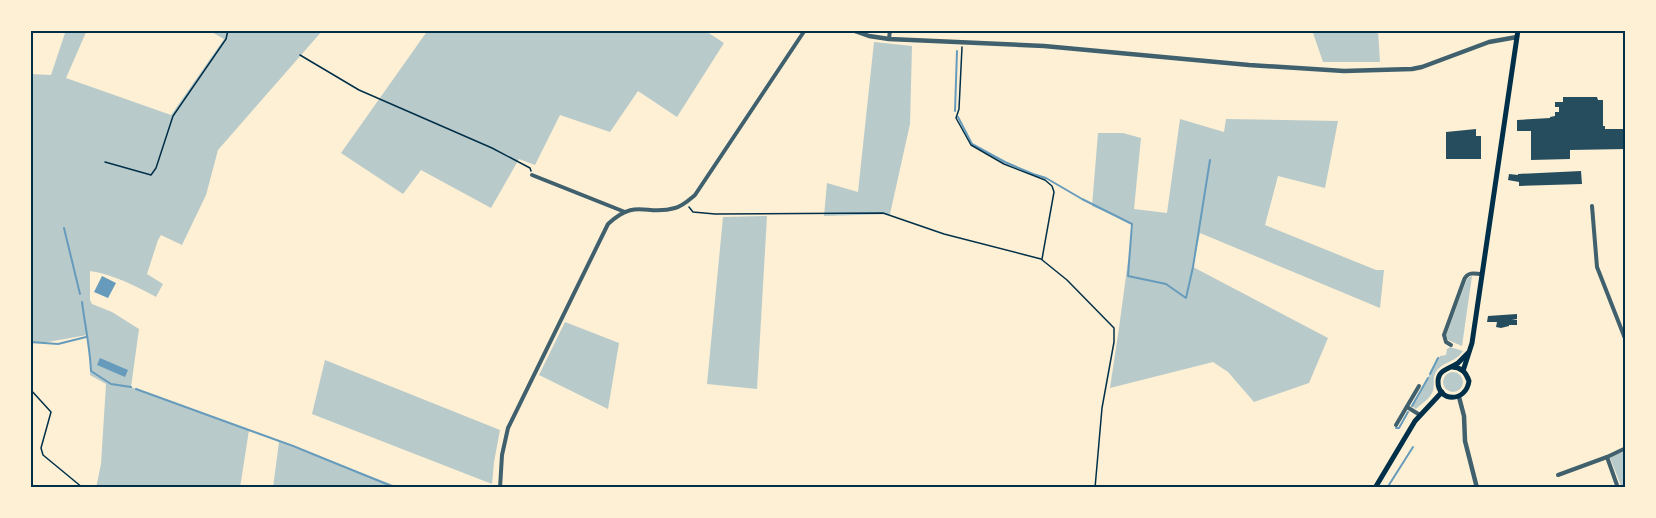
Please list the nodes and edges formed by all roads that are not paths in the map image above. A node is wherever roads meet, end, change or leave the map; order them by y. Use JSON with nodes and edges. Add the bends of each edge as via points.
{"nodes":[{"id":1,"x":805,"y":30,"type":"edge"},
{"id":2,"x":852,"y":30,"type":"edge"},
{"id":3,"x":890,"y":30,"type":"edge"},
{"id":4,"x":1517,"y":33,"type":"edge"},
{"id":5,"x":889,"y":39,"type":"junction"},
{"id":6,"x":532,"y":174,"type":"road end"},
{"id":7,"x":1592,"y":206,"type":"dead end"},
{"id":8,"x":625,"y":212,"type":"junction"},
{"id":9,"x":1481,"y":274,"type":"junction"},
{"id":10,"x":1624,"y":328,"type":"edge"},
{"id":11,"x":1626,"y":341,"type":"edge"},
{"id":12,"x":1451,"y":345,"type":"dead end"},
{"id":13,"x":1469,"y":351,"type":"junction"},
{"id":14,"x":1452,"y":367,"type":"junction"},
{"id":15,"x":1463,"y":371,"type":"junction"},
{"id":16,"x":1419,"y":386,"type":"dead end"},
{"id":17,"x":1442,"y":392,"type":"junction"},
{"id":18,"x":1459,"y":397,"type":"junction"},
{"id":19,"x":1407,"y":407,"type":"junction"},
{"id":20,"x":1420,"y":415,"type":"junction"},
{"id":21,"x":1396,"y":425,"type":"dead end"},
{"id":22,"x":1626,"y":448,"type":"edge"},
{"id":23,"x":1607,"y":457,"type":"junction"},
{"id":24,"x":1558,"y":475,"type":"dead end"},
{"id":25,"x":500,"y":488,"type":"edge"},
{"id":26,"x":1375,"y":488,"type":"edge"},
{"id":27,"x":1477,"y":488,"type":"edge"},
{"id":28,"x":1618,"y":488,"type":"edge"}],
"edges":[{"from":1,"to":8,"type":"street","via":[[695,195],[676,208],[637,208]]},
{"from":2,"to":5,"type":"street"},
{"from":3,"to":5,"type":"street"},
{"from":4,"to":5,"type":"street","via":[[1422,67],[1344,71],[1044,46]]},
{"from":4,"to":9,"type":"main road"},
{"from":6,"to":8,"type":"street"},
{"from":7,"to":10,"type":"street","via":[[1597,267]]},
{"from":8,"to":25,"type":"street","via":[[608,224],[508,428]]},
{"from":9,"to":12,"type":"street","via":[[1465,276],[1444,335]]},
{"from":9,"to":13,"type":"main road"},
{"from":10,"to":11,"type":"street"},
{"from":13,"to":14,"type":"main road"},
{"from":13,"to":15,"type":"main road"},
{"from":14,"to":15,"type":"main road"},
{"from":14,"to":17,"type":"main road","via":[[1443,370],[1439,378]]},
{"from":15,"to":18,"type":"main road","via":[[1468,386]]},
{"from":16,"to":19,"type":"street"},
{"from":17,"to":18,"type":"main road"},
{"from":17,"to":20,"type":"main road"},
{"from":18,"to":27,"type":"street"},
{"from":19,"to":20,"type":"street"},
{"from":19,"to":21,"type":"street"},
{"from":20,"to":26,"type":"main road"},
{"from":22,"to":23,"type":"street"},
{"from":23,"to":24,"type":"street"},
{"from":23,"to":28,"type":"street"}]}
